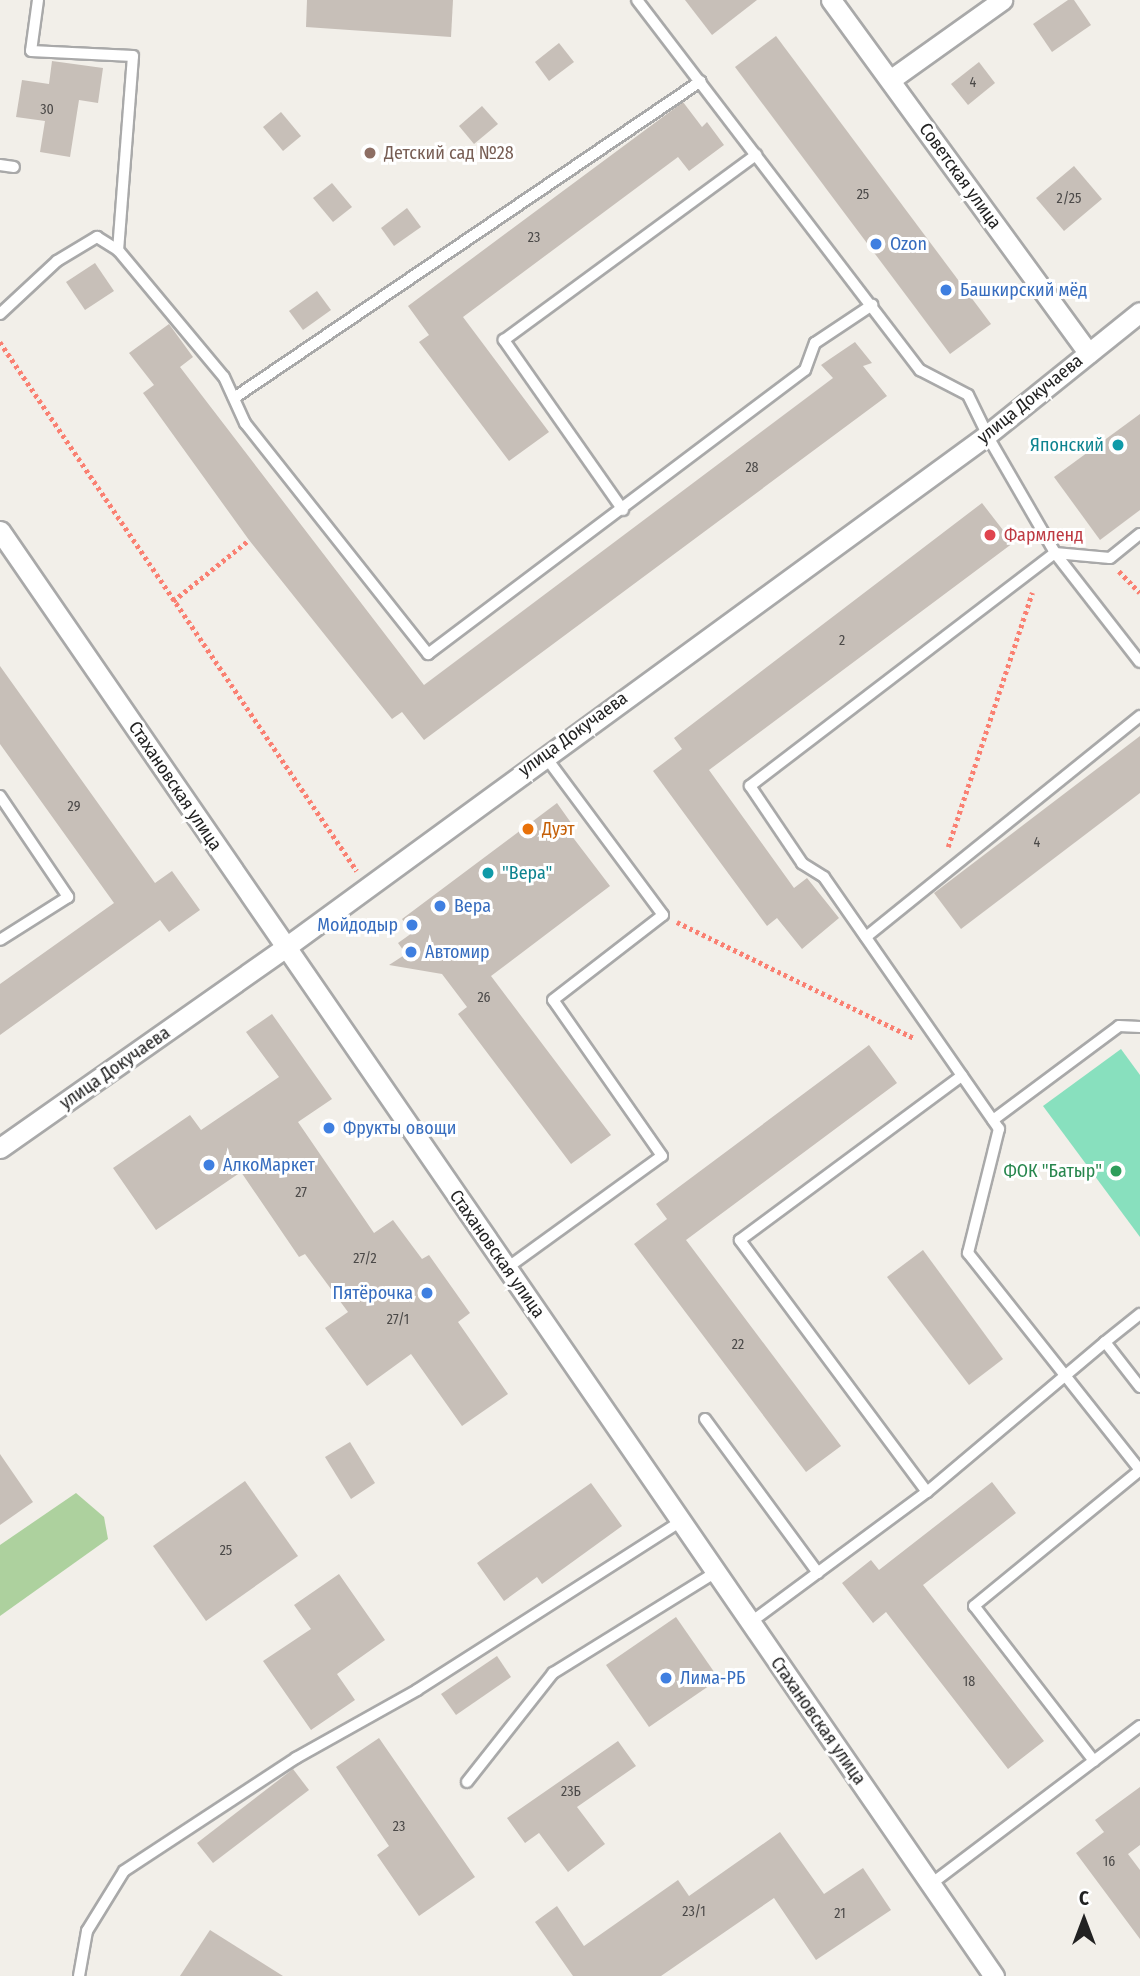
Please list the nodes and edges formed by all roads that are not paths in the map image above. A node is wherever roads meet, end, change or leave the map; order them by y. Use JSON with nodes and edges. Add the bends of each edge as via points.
{"nodes":[{"id":1,"x":38,"y":0,"type":"edge"},
{"id":2,"x":637,"y":0,"type":"edge"},
{"id":3,"x":831,"y":0,"type":"edge"},
{"id":4,"x":1002,"y":0,"type":"edge"},
{"id":5,"x":890,"y":80,"type":"junction"},
{"id":6,"x":701,"y":81,"type":"junction"},
{"id":7,"x":756,"y":155,"type":"junction"},
{"id":8,"x":0,"y":165,"type":"edge"},
{"id":9,"x":14,"y":167,"type":"dead end"},
{"id":10,"x":118,"y":250,"type":"junction"},
{"id":11,"x":872,"y":305,"type":"junction"},
{"id":12,"x":1140,"y":312,"type":"edge"},
{"id":13,"x":0,"y":314,"type":"edge"},
{"id":14,"x":1088,"y":353,"type":"junction"},
{"id":15,"x":234,"y":398,"type":"junction"},
{"id":16,"x":987,"y":434,"type":"junction"},
{"id":17,"x":623,"y":510,"type":"junction"},
{"id":18,"x":0,"y":531,"type":"edge"},
{"id":19,"x":1140,"y":534,"type":"edge"},
{"id":20,"x":1055,"y":552,"type":"junction"},
{"id":21,"x":1140,"y":662,"type":"edge"},
{"id":22,"x":1140,"y":716,"type":"edge"},
{"id":23,"x":544,"y":755,"type":"junction"},
{"id":24,"x":0,"y":796,"type":"edge"},
{"id":25,"x":866,"y":937,"type":"junction"},
{"id":26,"x":0,"y":940,"type":"edge"},
{"id":27,"x":286,"y":947,"type":"junction"},
{"id":28,"x":1140,"y":1027,"type":"edge"},
{"id":29,"x":962,"y":1076,"type":"junction"},
{"id":30,"x":993,"y":1120,"type":"junction"},
{"id":31,"x":0,"y":1148,"type":"edge"},
{"id":32,"x":507,"y":1268,"type":"junction"},
{"id":33,"x":1140,"y":1314,"type":"edge"},
{"id":34,"x":1105,"y":1342,"type":"junction"},
{"id":35,"x":1067,"y":1376,"type":"junction"},
{"id":36,"x":1140,"y":1387,"type":"edge"},
{"id":37,"x":705,"y":1419,"type":"dead end"},
{"id":38,"x":927,"y":1492,"type":"junction"},
{"id":39,"x":681,"y":1521,"type":"junction"},
{"id":40,"x":716,"y":1572,"type":"junction"},
{"id":41,"x":818,"y":1573,"type":"junction"},
{"id":42,"x":751,"y":1622,"type":"junction"},
{"id":43,"x":1140,"y":1726,"type":"edge"},
{"id":44,"x":1094,"y":1761,"type":"junction"},
{"id":45,"x":467,"y":1782,"type":"dead end"},
{"id":46,"x":931,"y":1884,"type":"junction"},
{"id":47,"x":79,"y":1976,"type":"edge"},
{"id":48,"x":994,"y":1976,"type":"edge"}],
"edges":[{"from":1,"to":10,"type":"lane","via":[[31,51],[133,56]]},
{"from":2,"to":6,"type":"lane"},
{"from":3,"to":5,"type":"street","name":"Советская улица"},
{"from":4,"to":5,"type":"street"},
{"from":5,"to":14,"type":"street","name":"Советская улица"},
{"from":6,"to":7,"type":"lane"},
{"from":6,"to":15,"type":"lane"},
{"from":7,"to":11,"type":"lane"},
{"from":7,"to":17,"type":"lane","via":[[504,340]]},
{"from":8,"to":9,"type":"lane"},
{"from":10,"to":13,"type":"lane","via":[[97,237],[57,261]]},
{"from":10,"to":15,"type":"lane","via":[[224,377]]},
{"from":11,"to":16,"type":"lane","via":[[920,370],[968,395]]},
{"from":11,"to":17,"type":"lane","via":[[815,343],[805,370]]},
{"from":12,"to":14,"type":"street","name":"улица Докучаева"},
{"from":14,"to":16,"type":"street","name":"улица Докучаева"},
{"from":15,"to":17,"type":"lane","via":[[245,423],[428,654]]},
{"from":16,"to":20,"type":"lane"},
{"from":16,"to":23,"type":"street","name":"улица Докучаева"},
{"from":18,"to":27,"type":"street","name":"Стахановская улица"},
{"from":19,"to":20,"type":"lane","via":[[1110,558]]},
{"from":20,"to":21,"type":"lane"},
{"from":20,"to":25,"type":"lane","via":[[750,786],[802,863],[824,877]]},
{"from":22,"to":25,"type":"lane"},
{"from":23,"to":27,"type":"street","name":"улица Докучаева"},
{"from":23,"to":32,"type":"lane","via":[[663,915],[553,1000],[662,1156]]},
{"from":24,"to":26,"type":"lane","via":[[68,897]]},
{"from":25,"to":29,"type":"lane"},
{"from":27,"to":31,"type":"street","name":"улица Докучаева"},
{"from":27,"to":32,"type":"street","name":"Стахановская улица"},
{"from":28,"to":30,"type":"lane","via":[[1119,1026]]},
{"from":29,"to":30,"type":"lane"},
{"from":29,"to":38,"type":"lane","via":[[740,1240]]},
{"from":30,"to":35,"type":"lane","via":[[999,1129],[968,1253]]},
{"from":32,"to":39,"type":"street","name":"Стахановская улица"},
{"from":33,"to":34,"type":"lane"},
{"from":34,"to":35,"type":"lane"},
{"from":34,"to":36,"type":"lane"},
{"from":35,"to":38,"type":"lane"},
{"from":35,"to":44,"type":"lane","via":[[1140,1471],[974,1606]]},
{"from":37,"to":41,"type":"lane"},
{"from":38,"to":41,"type":"lane"},
{"from":39,"to":40,"type":"street","name":"Стахановская улица"},
{"from":39,"to":47,"type":"lane","via":[[417,1690],[296,1758],[124,1871],[88,1931]]},
{"from":40,"to":42,"type":"street","name":"Стахановская улица"},
{"from":40,"to":45,"type":"lane","via":[[553,1673]]},
{"from":41,"to":42,"type":"lane"},
{"from":42,"to":46,"type":"street","name":"Стахановская улица"},
{"from":43,"to":44,"type":"lane"},
{"from":44,"to":46,"type":"lane"},
{"from":46,"to":48,"type":"street","name":"Стахановская улица"}]}
